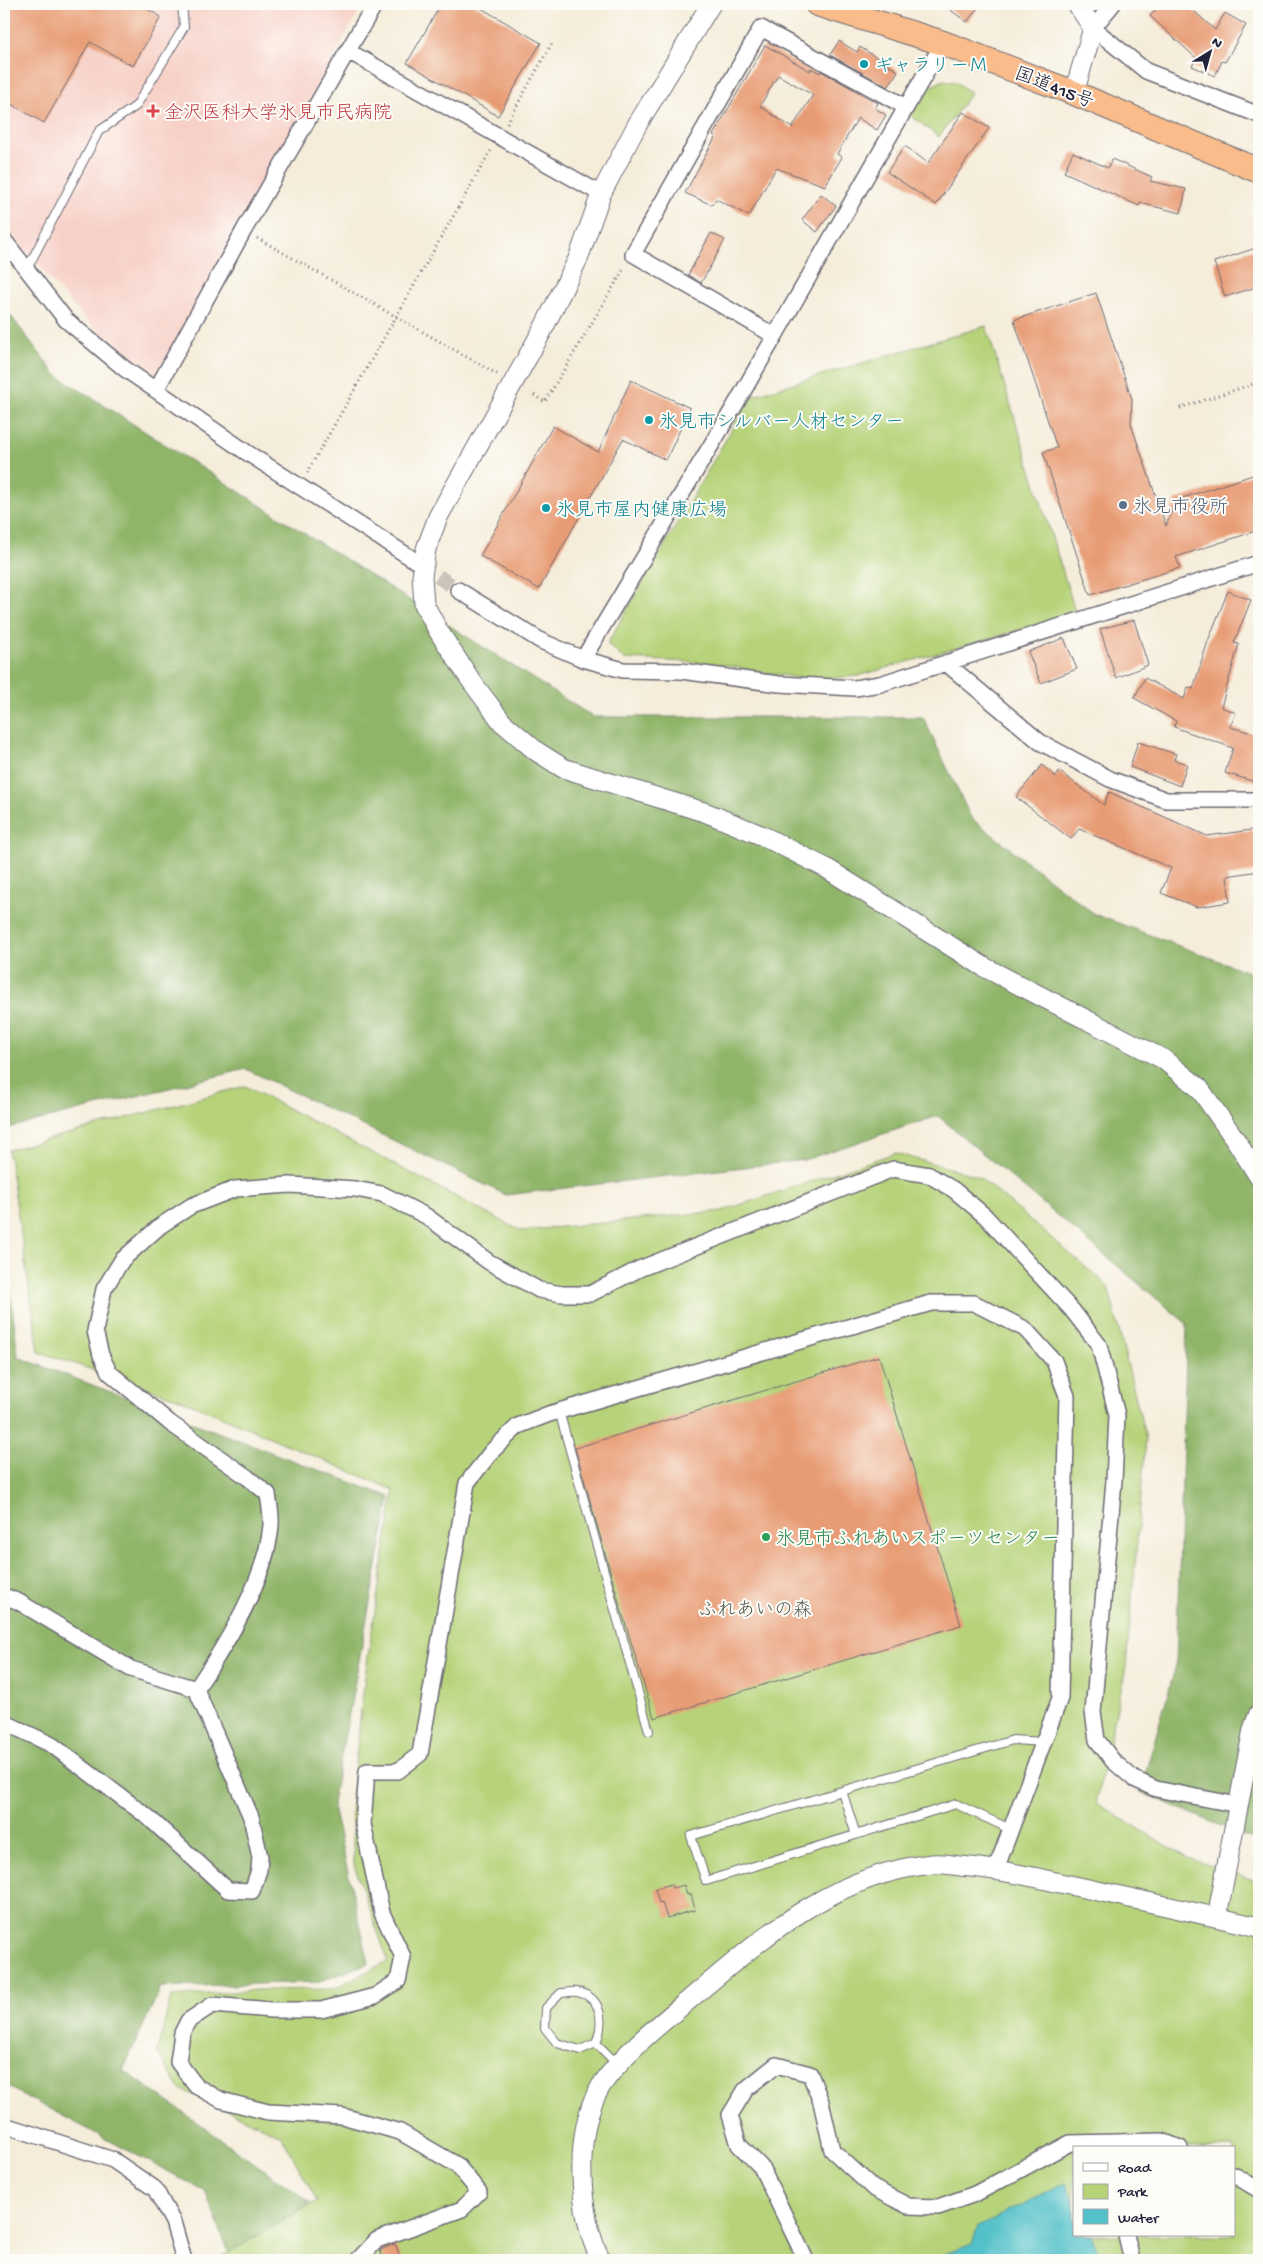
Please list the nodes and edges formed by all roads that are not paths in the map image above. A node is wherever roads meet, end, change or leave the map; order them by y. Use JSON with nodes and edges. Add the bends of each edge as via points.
{"nodes":[{"id":1,"x":182,"y":4,"type":"edge"},
{"id":2,"x":375,"y":4,"type":"edge"},
{"id":3,"x":710,"y":4,"type":"edge"},
{"id":4,"x":817,"y":4,"type":"edge"},
{"id":5,"x":1077,"y":4,"type":"edge"},
{"id":6,"x":1113,"y":4,"type":"edge"},
{"id":7,"x":1093,"y":28,"type":"junction"},
{"id":8,"x":943,"y":43,"type":"junction"},
{"id":9,"x":348,"y":51,"type":"junction"},
{"id":10,"x":1074,"y":93,"type":"junction"},
{"id":11,"x":906,"y":107,"type":"junction"},
{"id":12,"x":1259,"y":115,"type":"edge"},
{"id":13,"x":1259,"y":171,"type":"edge"},
{"id":14,"x":601,"y":194,"type":"junction"},
{"id":15,"x":4,"y":240,"type":"edge"},
{"id":16,"x":27,"y":269,"type":"junction"},
{"id":17,"x":775,"y":336,"type":"junction"},
{"id":18,"x":156,"y":390,"type":"junction"},
{"id":19,"x":419,"y":563,"type":"tunnel mouth"},
{"id":20,"x":1259,"y":563,"type":"edge"},
{"id":21,"x":458,"y":590,"type":"tunnel mouth"},
{"id":22,"x":583,"y":659,"type":"junction"},
{"id":23,"x":946,"y":663,"type":"junction"},
{"id":24,"x":1259,"y":800,"type":"edge"},
{"id":25,"x":1259,"y":1177,"type":"edge"},
{"id":26,"x":559,"y":1411,"type":"junction"},
{"id":27,"x":4,"y":1596,"type":"edge"},
{"id":28,"x":196,"y":1689,"type":"junction"},
{"id":29,"x":1259,"y":1713,"type":"edge"},
{"id":30,"x":4,"y":1722,"type":"edge"},
{"id":31,"x":649,"y":1732,"type":"dead end"},
{"id":32,"x":1043,"y":1742,"type":"junction"},
{"id":33,"x":842,"y":1791,"type":"junction"},
{"id":34,"x":1238,"y":1805,"type":"junction"},
{"id":35,"x":1010,"y":1829,"type":"junction"},
{"id":36,"x":856,"y":1835,"type":"junction"},
{"id":37,"x":996,"y":1869,"type":"junction"},
{"id":38,"x":1217,"y":1917,"type":"junction"},
{"id":39,"x":1259,"y":1927,"type":"edge"},
{"id":40,"x":596,"y":2042,"type":"junction"},
{"id":41,"x":619,"y":2065,"type":"junction"},
{"id":42,"x":4,"y":2125,"type":"edge"},
{"id":43,"x":1105,"y":2146,"type":"edge"},
{"id":44,"x":1175,"y":2146,"type":"edge"},
{"id":45,"x":1236,"y":2176,"type":"edge"},
{"id":46,"x":1259,"y":2190,"type":"edge"},
{"id":47,"x":1126,"y":2236,"type":"edge"},
{"id":48,"x":184,"y":2260,"type":"edge"},
{"id":49,"x":358,"y":2260,"type":"edge"},
{"id":50,"x":602,"y":2260,"type":"edge"},
{"id":51,"x":806,"y":2260,"type":"edge"},
{"id":52,"x":1132,"y":2260,"type":"edge"}],
"edges":[{"from":1,"to":16,"type":"lane","via":[[184,27],[136,106],[99,131]]},
{"from":2,"to":9,"type":"street"},
{"from":3,"to":14,"type":"street","via":[[636,125]]},
{"from":4,"to":8,"type":"highway","name":"国道415号"},
{"from":5,"to":7,"type":"street"},
{"from":6,"to":7,"type":"street"},
{"from":7,"to":10,"type":"street"},
{"from":7,"to":12,"type":"street","via":[[1146,71]]},
{"from":8,"to":10,"type":"highway","name":"国道415号"},
{"from":8,"to":11,"type":"street"},
{"from":9,"to":14,"type":"street"},
{"from":9,"to":18,"type":"street"},
{"from":10,"to":13,"type":"highway","name":"国道415号"},
{"from":11,"to":17,"type":"street"},
{"from":11,"to":17,"type":"street","via":[[761,28],[633,254]]},
{"from":14,"to":25,"type":"street","via":[[578,259],[541,333],[438,516],[426,549],[422,576],[424,604],[472,682],[502,722],[536,751],[563,768],[707,813],[763,836],[826,868],[984,967],[1163,1059],[1199,1088]]},
{"from":15,"to":16,"type":"street"},
{"from":16,"to":18,"type":"street","via":[[66,320]]},
{"from":17,"to":22,"type":"street"},
{"from":18,"to":19,"type":"street"},
{"from":20,"to":23,"type":"street"},
{"from":21,"to":22,"type":"street","via":[[541,641]]},
{"from":22,"to":23,"type":"street","via":[[623,670],[681,671],[779,684],[855,688],[880,684]]},
{"from":23,"to":24,"type":"street","via":[[1040,742],[1110,779],[1166,800]]},
{"from":26,"to":31,"type":"lane"},
{"from":26,"to":32,"type":"street","via":[[930,1303],[974,1303],[1025,1329],[1054,1361],[1067,1396],[1060,1698]]},
{"from":26,"to":49,"type":"street","via":[[518,1426],[492,1451],[467,1483],[420,1754],[398,1771],[367,1771],[363,1824],[382,1913],[403,1957],[398,1981],[374,1996],[321,2010],[212,2005],[188,2021],[182,2033],[178,2062],[196,2086],[221,2100],[268,2112],[342,2116],[400,2132],[457,2165],[478,2192],[462,2209],[377,2240]]},
{"from":27,"to":28,"type":"street","via":[[131,1669]]},
{"from":28,"to":30,"type":"street","via":[[251,1817],[260,1857],[252,1890],[228,1890],[148,1817],[52,1745]]},
{"from":28,"to":34,"type":"street","via":[[218,1657],[260,1575],[272,1524],[268,1494],[248,1476],[170,1423],[124,1385],[109,1372],[101,1355],[95,1331],[104,1289],[122,1260],[160,1226],[191,1206],[235,1189],[290,1185],[355,1189],[382,1194],[426,1216],[489,1262],[539,1290],[590,1294],[639,1269],[893,1169],[929,1175],[954,1190],[985,1216],[1072,1310],[1099,1345],[1117,1415],[1093,1712],[1097,1740],[1113,1761],[1134,1779],[1156,1789]]},
{"from":29,"to":34,"type":"street"},
{"from":32,"to":33,"type":"lane","via":[[1013,1740]]},
{"from":32,"to":35,"type":"street"},
{"from":33,"to":36,"type":"lane"},
{"from":33,"to":36,"type":"lane","via":[[692,1836],[706,1881]]},
{"from":34,"to":38,"type":"street"},
{"from":35,"to":36,"type":"lane","via":[[956,1804]]},
{"from":35,"to":37,"type":"street"},
{"from":37,"to":38,"type":"street"},
{"from":37,"to":41,"type":"street","via":[[934,1864],[865,1879],[807,1906],[752,1946],[657,2026]]},
{"from":38,"to":39,"type":"street"},
{"from":40,"to":40,"type":"lane","via":[[580,2050],[557,2044],[545,2028],[546,2008],[561,1993],[577,1992],[594,2001],[601,2016],[601,2030]]},
{"from":40,"to":41,"type":"lane"},
{"from":41,"to":50,"type":"street","via":[[600,2087],[585,2125],[582,2194],[588,2225]]},
{"from":42,"to":48,"type":"street","via":[[112,2160],[154,2189],[173,2222]]},
{"from":43,"to":44,"type":"street","via":[[1162,2141]]},
{"from":43,"to":51,"type":"street","via":[[1070,2144],[975,2194],[938,2207],[908,2206],[873,2188],[832,2150],[821,2102],[810,2074],[776,2065],[746,2089],[730,2115],[739,2145],[761,2167]]},
{"from":45,"to":46,"type":"street"},
{"from":47,"to":52,"type":"street"}]}
